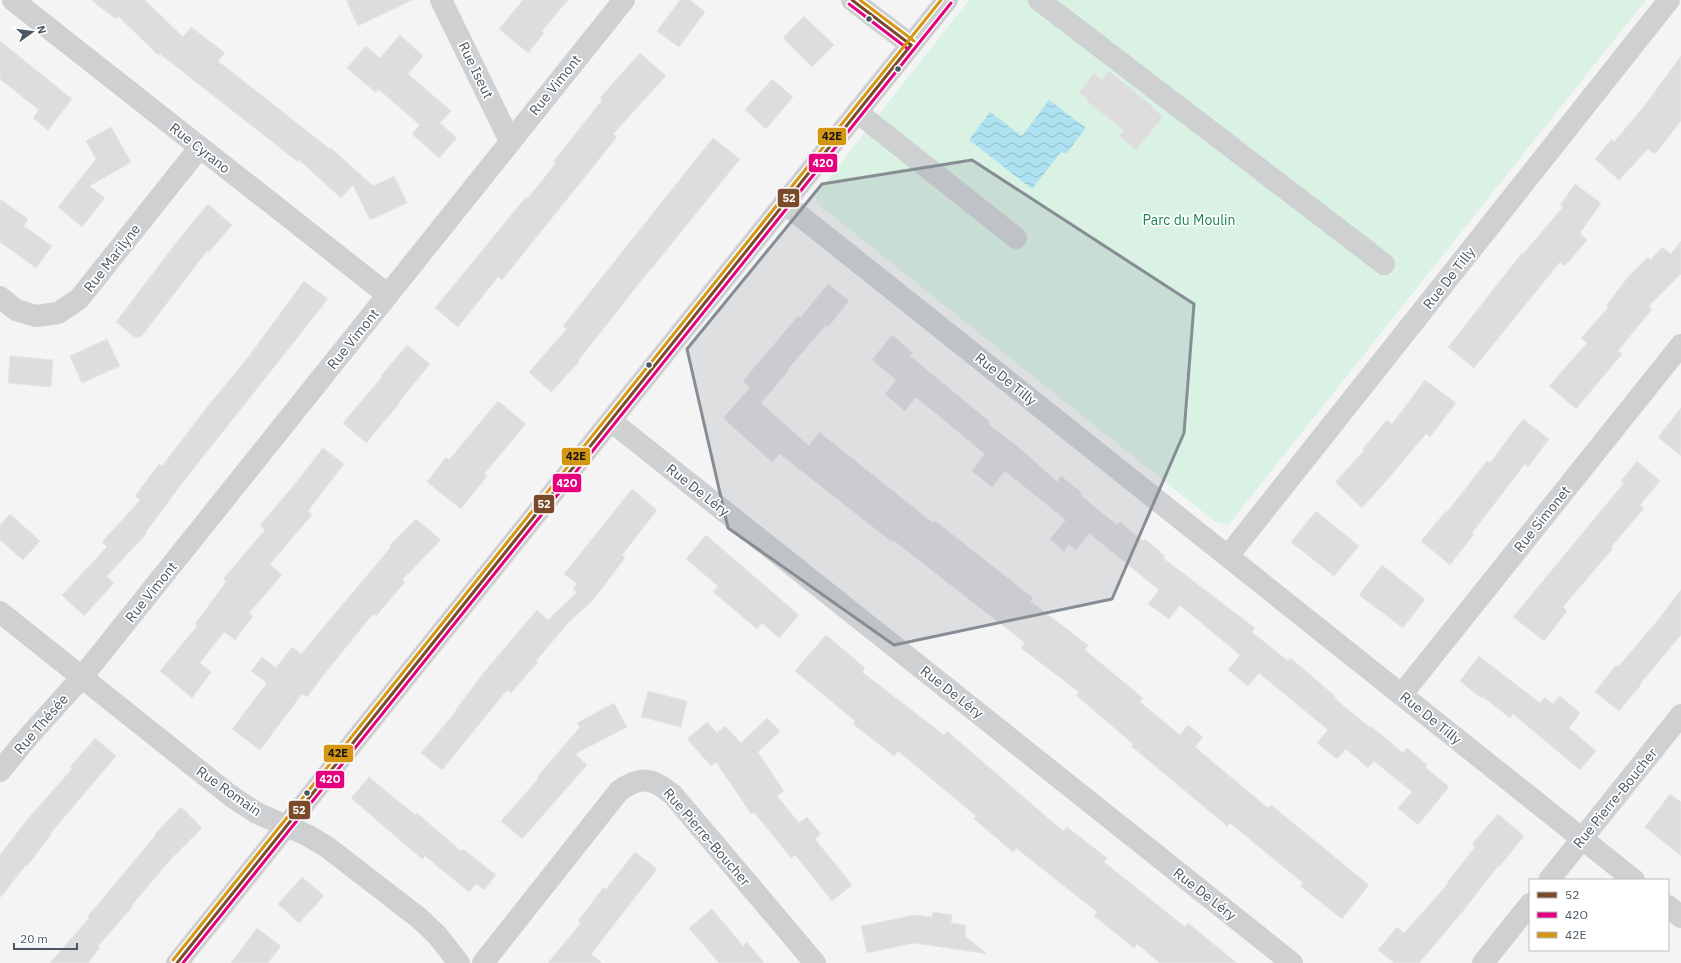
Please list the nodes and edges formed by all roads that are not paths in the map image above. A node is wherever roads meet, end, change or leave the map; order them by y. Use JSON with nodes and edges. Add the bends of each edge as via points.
{"nodes":[{"id":1,"x":13,"y":0,"type":"edge"},
{"id":2,"x":441,"y":0,"type":"edge"},
{"id":3,"x":624,"y":0,"type":"edge"},
{"id":4,"x":852,"y":0,"type":"edge"},
{"id":5,"x":947,"y":0,"type":"edge"},
{"id":6,"x":1039,"y":0,"type":"edge"},
{"id":7,"x":1669,"y":0,"type":"edge"},
{"id":8,"x":911,"y":45,"type":"junction"},
{"id":9,"x":857,"y":112,"type":"junction"},
{"id":10,"x":510,"y":141,"type":"junction"},
{"id":11,"x":200,"y":147,"type":"junction"},
{"id":12,"x":784,"y":203,"type":"junction"},
{"id":13,"x":1016,"y":238,"type":"dead end"},
{"id":14,"x":1384,"y":264,"type":"dead end"},
{"id":15,"x":388,"y":295,"type":"junction"},
{"id":16,"x":0,"y":297,"type":"edge"},
{"id":17,"x":1681,"y":344,"type":"edge"},
{"id":18,"x":610,"y":421,"type":"junction"},
{"id":19,"x":1228,"y":556,"type":"junction"},
{"id":20,"x":0,"y":612,"type":"edge"},
{"id":21,"x":82,"y":678,"type":"junction"},
{"id":22,"x":1402,"y":694,"type":"junction"},
{"id":23,"x":1681,"y":715,"type":"edge"},
{"id":24,"x":0,"y":772,"type":"edge"},
{"id":25,"x":286,"y":827,"type":"junction"},
{"id":26,"x":1582,"y":839,"type":"junction"},
{"id":27,"x":1550,"y":879,"type":"edge"},
{"id":28,"x":1633,"y":879,"type":"edge"},
{"id":29,"x":1529,"y":905,"type":"edge"},
{"id":30,"x":1669,"y":907,"type":"edge"},
{"id":31,"x":1681,"y":917,"type":"edge"},
{"id":32,"x":178,"y":963,"type":"edge"},
{"id":33,"x":459,"y":963,"type":"edge"},
{"id":34,"x":483,"y":963,"type":"edge"},
{"id":35,"x":815,"y":963,"type":"edge"},
{"id":36,"x":1292,"y":963,"type":"edge"},
{"id":37,"x":1483,"y":963,"type":"edge"}],
"edges":[{"from":1,"to":11,"type":"street","name":"Rue Cyrano"},
{"from":2,"to":10,"type":"street","name":"Rue Iseut"},
{"from":3,"to":10,"type":"street","name":"Rue Vimont"},
{"from":4,"to":8,"type":"street"},
{"from":5,"to":8,"type":"street"},
{"from":6,"to":14,"type":"street"},
{"from":7,"to":19,"type":"street","name":"Rue De Tilly"},
{"from":8,"to":9,"type":"street"},
{"from":9,"to":12,"type":"street"},
{"from":9,"to":13,"type":"street"},
{"from":10,"to":15,"type":"street","name":"Rue Vimont"},
{"from":11,"to":15,"type":"street","name":"Rue Cyrano"},
{"from":11,"to":16,"type":"street","name":"Rue Marilyne","via":[[79,299],[58,313],[36,316],[16,310]]},
{"from":12,"to":18,"type":"street"},
{"from":12,"to":19,"type":"street","name":"Rue De Tilly"},
{"from":15,"to":21,"type":"street","name":"Rue Vimont"},
{"from":17,"to":22,"type":"street","name":"Rue Simonet"},
{"from":18,"to":25,"type":"street"},
{"from":18,"to":36,"type":"street","name":"Rue De Léry"},
{"from":19,"to":22,"type":"street","name":"Rue De Tilly"},
{"from":20,"to":21,"type":"street","name":"Rue Romain"},
{"from":21,"to":24,"type":"street","name":"Rue Thésée"},
{"from":21,"to":25,"type":"street","name":"Rue Romain","via":[[231,796]]},
{"from":22,"to":26,"type":"street","name":"Rue De Tilly"},
{"from":23,"to":26,"type":"street","name":"Rue Pierre-Boucher"},
{"from":25,"to":32,"type":"street"},
{"from":25,"to":33,"type":"street","name":"Rue Romain","via":[[327,846],[419,918]]},
{"from":26,"to":27,"type":"street","name":"Rue Pierre-Boucher"},
{"from":26,"to":28,"type":"street","name":"Rue De Tilly"},
{"from":29,"to":37,"type":"street"},
{"from":30,"to":31,"type":"street"},
{"from":34,"to":35,"type":"street","name":"Rue Pierre-Boucher","via":[[619,791],[631,783],[645,780],[659,783],[673,795]]}]}
